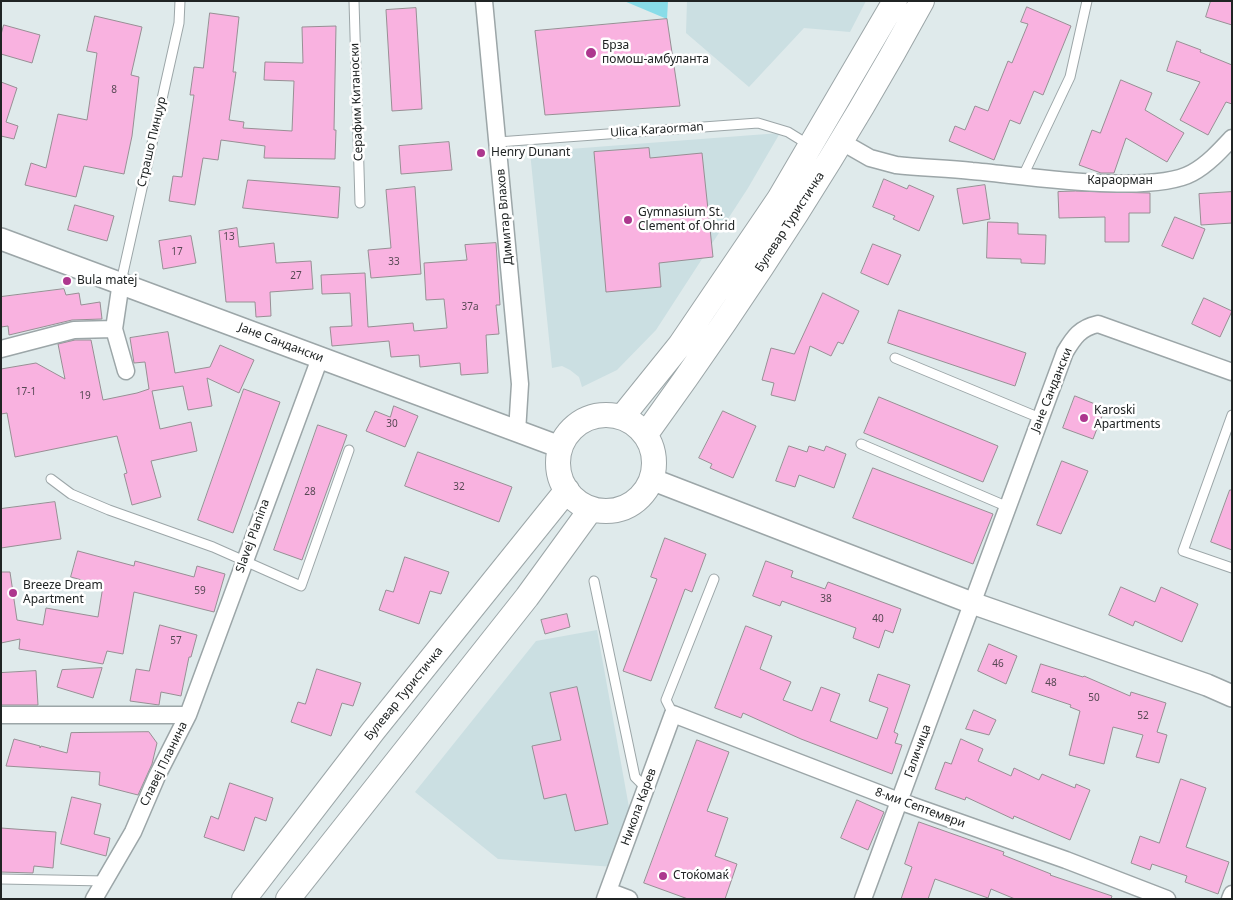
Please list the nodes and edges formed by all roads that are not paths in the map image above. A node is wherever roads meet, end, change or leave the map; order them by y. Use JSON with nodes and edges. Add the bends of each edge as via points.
{"nodes":[{"id":1,"x":180,"y":1,"type":"edge"},
{"id":2,"x":354,"y":1,"type":"edge"},
{"id":3,"x":484,"y":1,"type":"edge"},
{"id":4,"x":895,"y":1,"type":"edge"},
{"id":5,"x":922,"y":1,"type":"edge"},
{"id":6,"x":1086,"y":1,"type":"edge"},
{"id":7,"x":1232,"y":138,"type":"edge"},
{"id":8,"x":498,"y":142,"type":"junction"},
{"id":9,"x":842,"y":142,"type":"junction"},
{"id":10,"x":811,"y":146,"type":"junction"},
{"id":11,"x":1023,"y":176,"type":"junction"},
{"id":12,"x":360,"y":203,"type":"dead end"},
{"id":13,"x":1,"y":239,"type":"edge"},
{"id":14,"x":121,"y":282,"type":"junction"},
{"id":15,"x":114,"y":329,"type":"junction"},
{"id":16,"x":1,"y":349,"type":"edge"},
{"id":17,"x":320,"y":358,"type":"junction"},
{"id":18,"x":895,"y":358,"type":"dead end"},
{"id":19,"x":126,"y":371,"type":"dead end"},
{"id":20,"x":1232,"y":372,"type":"edge"},
{"id":21,"x":1232,"y":416,"type":"edge"},
{"id":22,"x":622,"y":417,"type":"junction"},
{"id":23,"x":1040,"y":418,"type":"junction"},
{"id":24,"x":517,"y":432,"type":"junction"},
{"id":25,"x":646,"y":434,"type":"junction"},
{"id":26,"x":861,"y":444,"type":"dead end"},
{"id":27,"x":560,"y":448,"type":"junction"},
{"id":28,"x":349,"y":450,"type":"dead end"},
{"id":29,"x":51,"y":479,"type":"dead end"},
{"id":30,"x":651,"y":479,"type":"junction"},
{"id":31,"x":567,"y":490,"type":"junction"},
{"id":32,"x":1008,"y":507,"type":"junction"},
{"id":33,"x":591,"y":509,"type":"junction"},
{"id":34,"x":244,"y":562,"type":"junction"},
{"id":35,"x":1232,"y":568,"type":"edge"},
{"id":36,"x":714,"y":579,"type":"dead end"},
{"id":37,"x":594,"y":581,"type":"dead end"},
{"id":38,"x":972,"y":603,"type":"junction"},
{"id":39,"x":1232,"y":696,"type":"edge"},
{"id":40,"x":673,"y":714,"type":"junction"},
{"id":41,"x":1,"y":715,"type":"edge"},
{"id":42,"x":188,"y":715,"type":"junction"},
{"id":43,"x":646,"y":788,"type":"junction"},
{"id":44,"x":899,"y":801,"type":"junction"},
{"id":45,"x":1,"y":879,"type":"edge"},
{"id":46,"x":104,"y":881,"type":"junction"},
{"id":47,"x":1232,"y":894,"type":"edge"},
{"id":48,"x":607,"y":895,"type":"edge"},
{"id":49,"x":94,"y":899,"type":"edge"},
{"id":50,"x":244,"y":899,"type":"edge"},
{"id":51,"x":288,"y":899,"type":"edge"},
{"id":52,"x":629,"y":899,"type":"edge"},
{"id":53,"x":863,"y":899,"type":"edge"},
{"id":54,"x":1167,"y":899,"type":"edge"},
{"id":55,"x":1230,"y":899,"type":"edge"}],
"edges":[{"from":1,"to":14,"type":"lane","name":"Страшо Пинџур","via":[[179,24]]},
{"from":2,"to":12,"type":"lane","name":"Серафим Китаноски"},
{"from":3,"to":8,"type":"street","name":"Димитар Влахов"},
{"from":4,"to":10,"type":"main road","name":"Булевар Туристичка"},
{"from":5,"to":9,"type":"main road","name":"Булевар Туристичка"},
{"from":6,"to":11,"type":"lane","via":[[1070,77]]},
{"from":7,"to":11,"type":"street","name":"Караорман","via":[[1190,174],[1162,181],[1086,182]]},
{"from":8,"to":10,"type":"lane","name":"Ulica Karaorman","via":[[758,123],[788,132]]},
{"from":8,"to":24,"type":"street","name":"Димитар Влахов","via":[[520,384]]},
{"from":9,"to":11,"type":"street","name":"Караорман","via":[[870,158],[896,165]]},
{"from":9,"to":25,"type":"main road","name":"Булевар Туристичка","via":[[755,277]]},
{"from":10,"to":22,"type":"main road","name":"Булевар Туристичка","via":[[680,345]]},
{"from":13,"to":14,"type":"street","name":"Јане Сандански"},
{"from":14,"to":15,"type":"street"},
{"from":14,"to":17,"type":"street","name":"Јане Сандански"},
{"from":15,"to":16,"type":"street","via":[[74,330]]},
{"from":15,"to":19,"type":"street"},
{"from":17,"to":24,"type":"street","name":"Јане Сандански"},
{"from":17,"to":34,"type":"street","name":"Slavej Planina"},
{"from":18,"to":23,"type":"lane"},
{"from":20,"to":23,"type":"street","name":"Јане Сандански","via":[[1113,328],[1098,324],[1084,327],[1065,352]]},
{"from":21,"to":35,"type":"lane","via":[[1182,551]]},
{"from":22,"to":25,"type":"main road"},
{"from":22,"to":27,"type":"main road","via":[[610,414],[591,416],[575,425]]},
{"from":23,"to":32,"type":"street","name":"Јане Сандански"},
{"from":24,"to":27,"type":"street","name":"Јане Сандански"},
{"from":25,"to":30,"type":"main road","via":[[653,448],[655,467]]},
{"from":26,"to":32,"type":"lane"},
{"from":27,"to":31,"type":"main road","via":[[557,458],[559,477]]},
{"from":28,"to":34,"type":"lane","via":[[302,586]]},
{"from":29,"to":34,"type":"lane","via":[[71,494],[108,510],[213,547]]},
{"from":30,"to":33,"type":"main road","via":[[637,500],[621,510]]},
{"from":30,"to":38,"type":"street"},
{"from":31,"to":33,"type":"main road","via":[[583,506]]},
{"from":31,"to":50,"type":"main road","name":"Булевар Туристичка","via":[[374,730]]},
{"from":32,"to":38,"type":"street","name":"Јане Сандански"},
{"from":33,"to":51,"type":"main road","via":[[527,597]]},
{"from":34,"to":42,"type":"street","name":"Slavej Planina"},
{"from":36,"to":40,"type":"lane","via":[[666,700]]},
{"from":37,"to":43,"type":"lane","via":[[635,778]]},
{"from":38,"to":39,"type":"street"},
{"from":38,"to":44,"type":"street","name":"Галичица"},
{"from":40,"to":43,"type":"street","name":"Никола Карев"},
{"from":40,"to":44,"type":"street","name":"8-ми Септември"},
{"from":41,"to":42,"type":"street","name":"Славеј Планина"},
{"from":42,"to":46,"type":"street","name":"Славеј Планина","via":[[157,776],[134,832]]},
{"from":43,"to":48,"type":"street","name":"Никола Карев"},
{"from":44,"to":53,"type":"street","name":"Галичица"},
{"from":44,"to":54,"type":"street","name":"8-ми Септември"},
{"from":45,"to":46,"type":"lane"},
{"from":46,"to":49,"type":"street","name":"Славеј Планина"},
{"from":47,"to":55,"type":"street"},
{"from":48,"to":52,"type":"street"}]}
